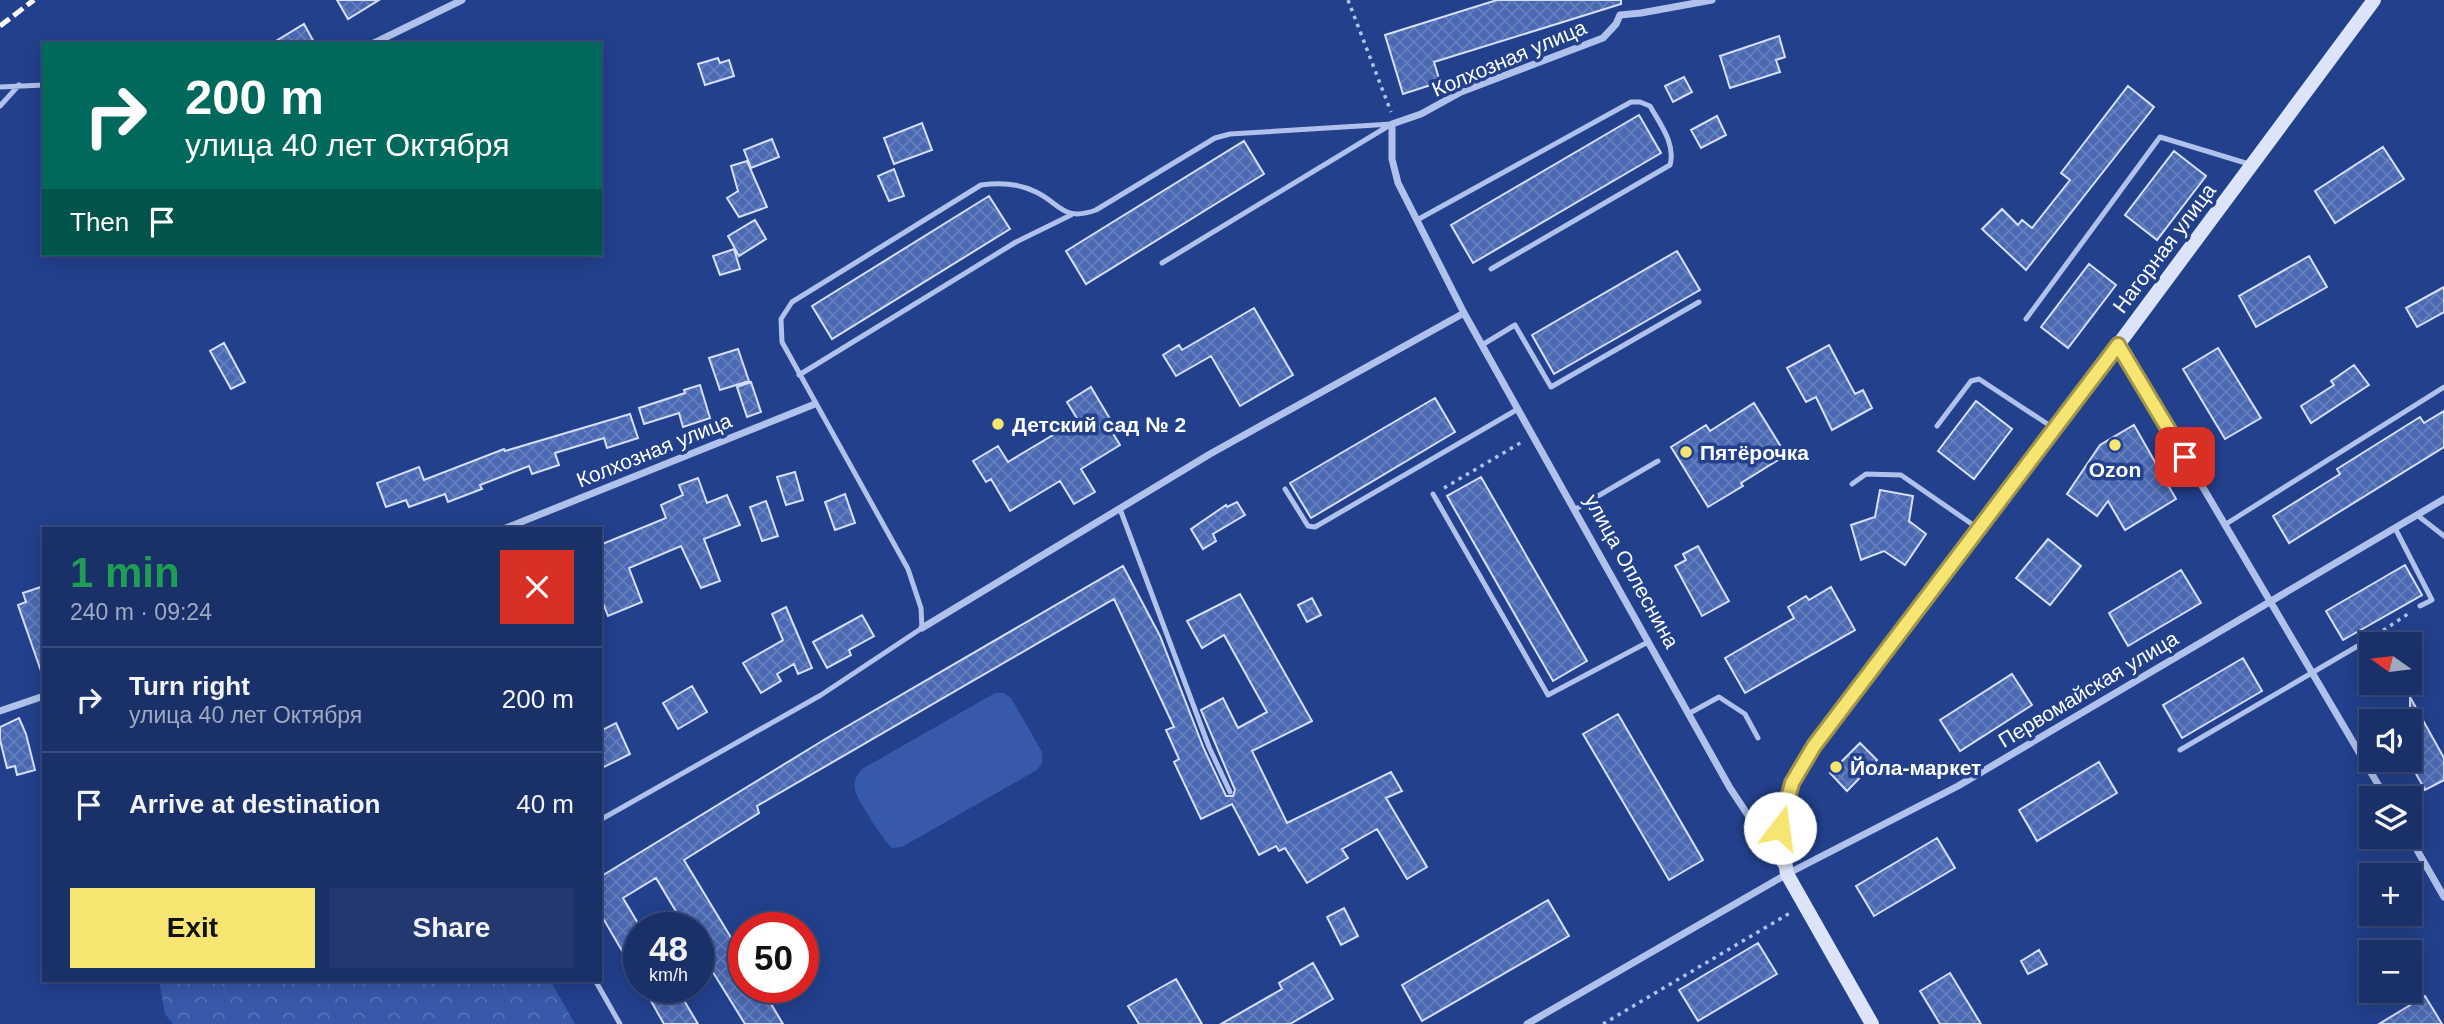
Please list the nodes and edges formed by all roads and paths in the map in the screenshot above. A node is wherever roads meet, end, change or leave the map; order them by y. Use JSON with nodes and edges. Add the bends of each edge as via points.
{"nodes":[{"id":1,"x":462,"y":0,"type":"edge"},
{"id":2,"x":1348,"y":0,"type":"edge"},
{"id":3,"x":1712,"y":0,"type":"edge"},
{"id":4,"x":2374,"y":0,"type":"edge"},
{"id":5,"x":376,"y":42,"type":"edge"},
{"id":6,"x":19,"y":85,"type":"junction"},
{"id":7,"x":42,"y":85,"type":"edge"},
{"id":8,"x":0,"y":88,"type":"edge"},
{"id":9,"x":0,"y":106,"type":"edge"},
{"id":10,"x":1392,"y":124,"type":"junction"},
{"id":11,"x":2252,"y":165,"type":"junction"},
{"id":12,"x":1071,"y":215,"type":"junction"},
{"id":13,"x":1417,"y":220,"type":"junction"},
{"id":14,"x":1162,"y":263,"type":"dead end"},
{"id":15,"x":1491,"y":269,"type":"dead end"},
{"id":16,"x":1699,"y":302,"type":"dead end"},
{"id":17,"x":1464,"y":313,"type":"junction"},
{"id":18,"x":2026,"y":318,"type":"dead end"},
{"id":19,"x":1482,"y":345,"type":"junction"},
{"id":20,"x":2118,"y":345,"type":"junction"},
{"id":21,"x":799,"y":375,"type":"junction"},
{"id":22,"x":2444,"y":387,"type":"edge"},
{"id":23,"x":815,"y":404,"type":"junction"},
{"id":24,"x":1518,"y":409,"type":"junction"},
{"id":25,"x":1937,"y":426,"type":"dead end"},
{"id":26,"x":2054,"y":429,"type":"junction"},
{"id":27,"x":1533,"y":436,"type":"junction"},
{"id":28,"x":1658,"y":461,"type":"dead end"},
{"id":29,"x":1852,"y":484,"type":"dead end"},
{"id":30,"x":1285,"y":488,"type":"dead end"},
{"id":31,"x":1433,"y":494,"type":"joint"},
{"id":32,"x":2444,"y":499,"type":"edge"},
{"id":33,"x":1120,"y":509,"type":"junction"},
{"id":34,"x":1574,"y":509,"type":"junction"},
{"id":35,"x":2417,"y":515,"type":"junction"},
{"id":36,"x":2225,"y":524,"type":"junction"},
{"id":37,"x":508,"y":527,"type":"edge"},
{"id":38,"x":2395,"y":528,"type":"junction"},
{"id":39,"x":1979,"y":529,"type":"junction"},
{"id":40,"x":2444,"y":536,"type":"edge"},
{"id":41,"x":2271,"y":600,"type":"junction"},
{"id":42,"x":2420,"y":606,"type":"joint"},
{"id":43,"x":922,"y":628,"type":"junction"},
{"id":44,"x":2380,"y":632,"type":"edge"},
{"id":45,"x":1648,"y":642,"type":"junction"},
{"id":46,"x":2359,"y":646,"type":"edge"},
{"id":47,"x":2314,"y":673,"type":"junction"},
{"id":48,"x":42,"y":697,"type":"edge"},
{"id":49,"x":0,"y":711,"type":"edge"},
{"id":50,"x":1688,"y":714,"type":"junction"},
{"id":51,"x":1758,"y":738,"type":"dead end"},
{"id":52,"x":2180,"y":750,"type":"dead end"},
{"id":53,"x":2379,"y":786,"type":"edge"},
{"id":54,"x":1230,"y":792,"type":"dead end"},
{"id":55,"x":602,"y":819,"type":"edge"},
{"id":56,"x":2416,"y":849,"type":"edge"},
{"id":57,"x":1787,"y":874,"type":"junction"},
{"id":58,"x":2444,"y":897,"type":"edge"},
{"id":59,"x":1804,"y":905,"type":"junction"},
{"id":60,"x":596,"y":982,"type":"edge"},
{"id":61,"x":620,"y":1024,"type":"edge"},
{"id":62,"x":1527,"y":1024,"type":"edge"},
{"id":63,"x":1603,"y":1024,"type":"edge"},
{"id":64,"x":1872,"y":1024,"type":"edge"}],
"edges":[{"from":1,"to":5,"type":"street"},
{"from":2,"to":10,"type":"path","via":[[1391,106]]},
{"from":3,"to":10,"type":"street","name":"Колхозная улица","via":[[1620,15],[1603,38],[1461,92]]},
{"from":4,"to":11,"type":"main road","name":"Нагорная улица"},
{"from":6,"to":7,"type":"lane"},
{"from":6,"to":8,"type":"lane"},
{"from":6,"to":9,"type":"lane"},
{"from":10,"to":12,"type":"lane","via":[[1215,138],[1096,210]]},
{"from":10,"to":13,"type":"street","name":"улица Оплеснина","via":[[1392,159],[1398,183]]},
{"from":10,"to":14,"type":"lane"},
{"from":11,"to":18,"type":"lane","via":[[2160,137]]},
{"from":11,"to":20,"type":"main road","name":"Нагорная улица"},
{"from":12,"to":21,"type":"lane","via":[[1016,242]]},
{"from":12,"to":21,"type":"lane","via":[[1040,193],[1010,183],[981,185],[969,191],[792,302],[780,330]]},
{"from":13,"to":15,"type":"lane","via":[[1631,103],[1650,106],[1671,146],[1670,165]]},
{"from":13,"to":17,"type":"street","name":"улица Оплеснина"},
{"from":16,"to":19,"type":"lane","via":[[1551,387],[1515,325]]},
{"from":17,"to":19,"type":"street","name":"улица Оплеснина"},
{"from":17,"to":33,"type":"street"},
{"from":19,"to":24,"type":"street","name":"улица Оплеснина"},
{"from":20,"to":26,"type":"main road","name":"Нагорная улица"},
{"from":20,"to":36,"type":"street"},
{"from":21,"to":23,"type":"lane"},
{"from":22,"to":36,"type":"lane"},
{"from":23,"to":37,"type":"street","name":"Колхозная улица"},
{"from":23,"to":43,"type":"lane","via":[[908,569],[921,608]]},
{"from":24,"to":27,"type":"street","name":"улица Оплеснина"},
{"from":24,"to":30,"type":"lane","via":[[1315,527],[1308,526]]},
{"from":25,"to":26,"type":"lane","via":[[1971,381],[1979,379]]},
{"from":26,"to":39,"type":"main road","name":"Нагорная улица"},
{"from":27,"to":31,"type":"path"},
{"from":27,"to":34,"type":"street","name":"улица Оплеснина"},
{"from":28,"to":34,"type":"lane"},
{"from":29,"to":39,"type":"lane","via":[[1866,474],[1901,475]]},
{"from":31,"to":45,"type":"lane","via":[[1548,695]]},
{"from":32,"to":35,"type":"street","name":"Первомайская улица"},
{"from":33,"to":43,"type":"street"},
{"from":33,"to":54,"type":"lane"},
{"from":34,"to":45,"type":"street","name":"улица Оплеснина"},
{"from":35,"to":38,"type":"street","name":"Первомайская улица"},
{"from":35,"to":40,"type":"lane"},
{"from":36,"to":41,"type":"street"},
{"from":38,"to":41,"type":"street","name":"Первомайская улица"},
{"from":38,"to":42,"type":"lane","via":[[2432,600]]},
{"from":39,"to":57,"type":"main road","name":"Нагорная улица","via":[[1814,746],[1792,783],[1780,828]]},
{"from":41,"to":47,"type":"street"},
{"from":41,"to":57,"type":"street","name":"Первомайская улица","via":[[1958,786]]},
{"from":42,"to":44,"type":"path"},
{"from":43,"to":55,"type":"lane","via":[[821,695]]},
{"from":45,"to":50,"type":"street","name":"улица Оплеснина"},
{"from":46,"to":47,"type":"lane"},
{"from":47,"to":52,"type":"lane"},
{"from":47,"to":53,"type":"street"},
{"from":48,"to":49,"type":"street"},
{"from":50,"to":51,"type":"lane","via":[[1719,697],[1745,714]]},
{"from":50,"to":57,"type":"street","name":"улица Оплеснина"},
{"from":56,"to":58,"type":"street"},
{"from":57,"to":59,"type":"main road","name":"улица Оплеснина"},
{"from":57,"to":62,"type":"street","name":"Первомайская улица"},
{"from":59,"to":63,"type":"path"},
{"from":59,"to":64,"type":"main road","name":"улица Оплеснина"},
{"from":60,"to":61,"type":"lane"}]}
